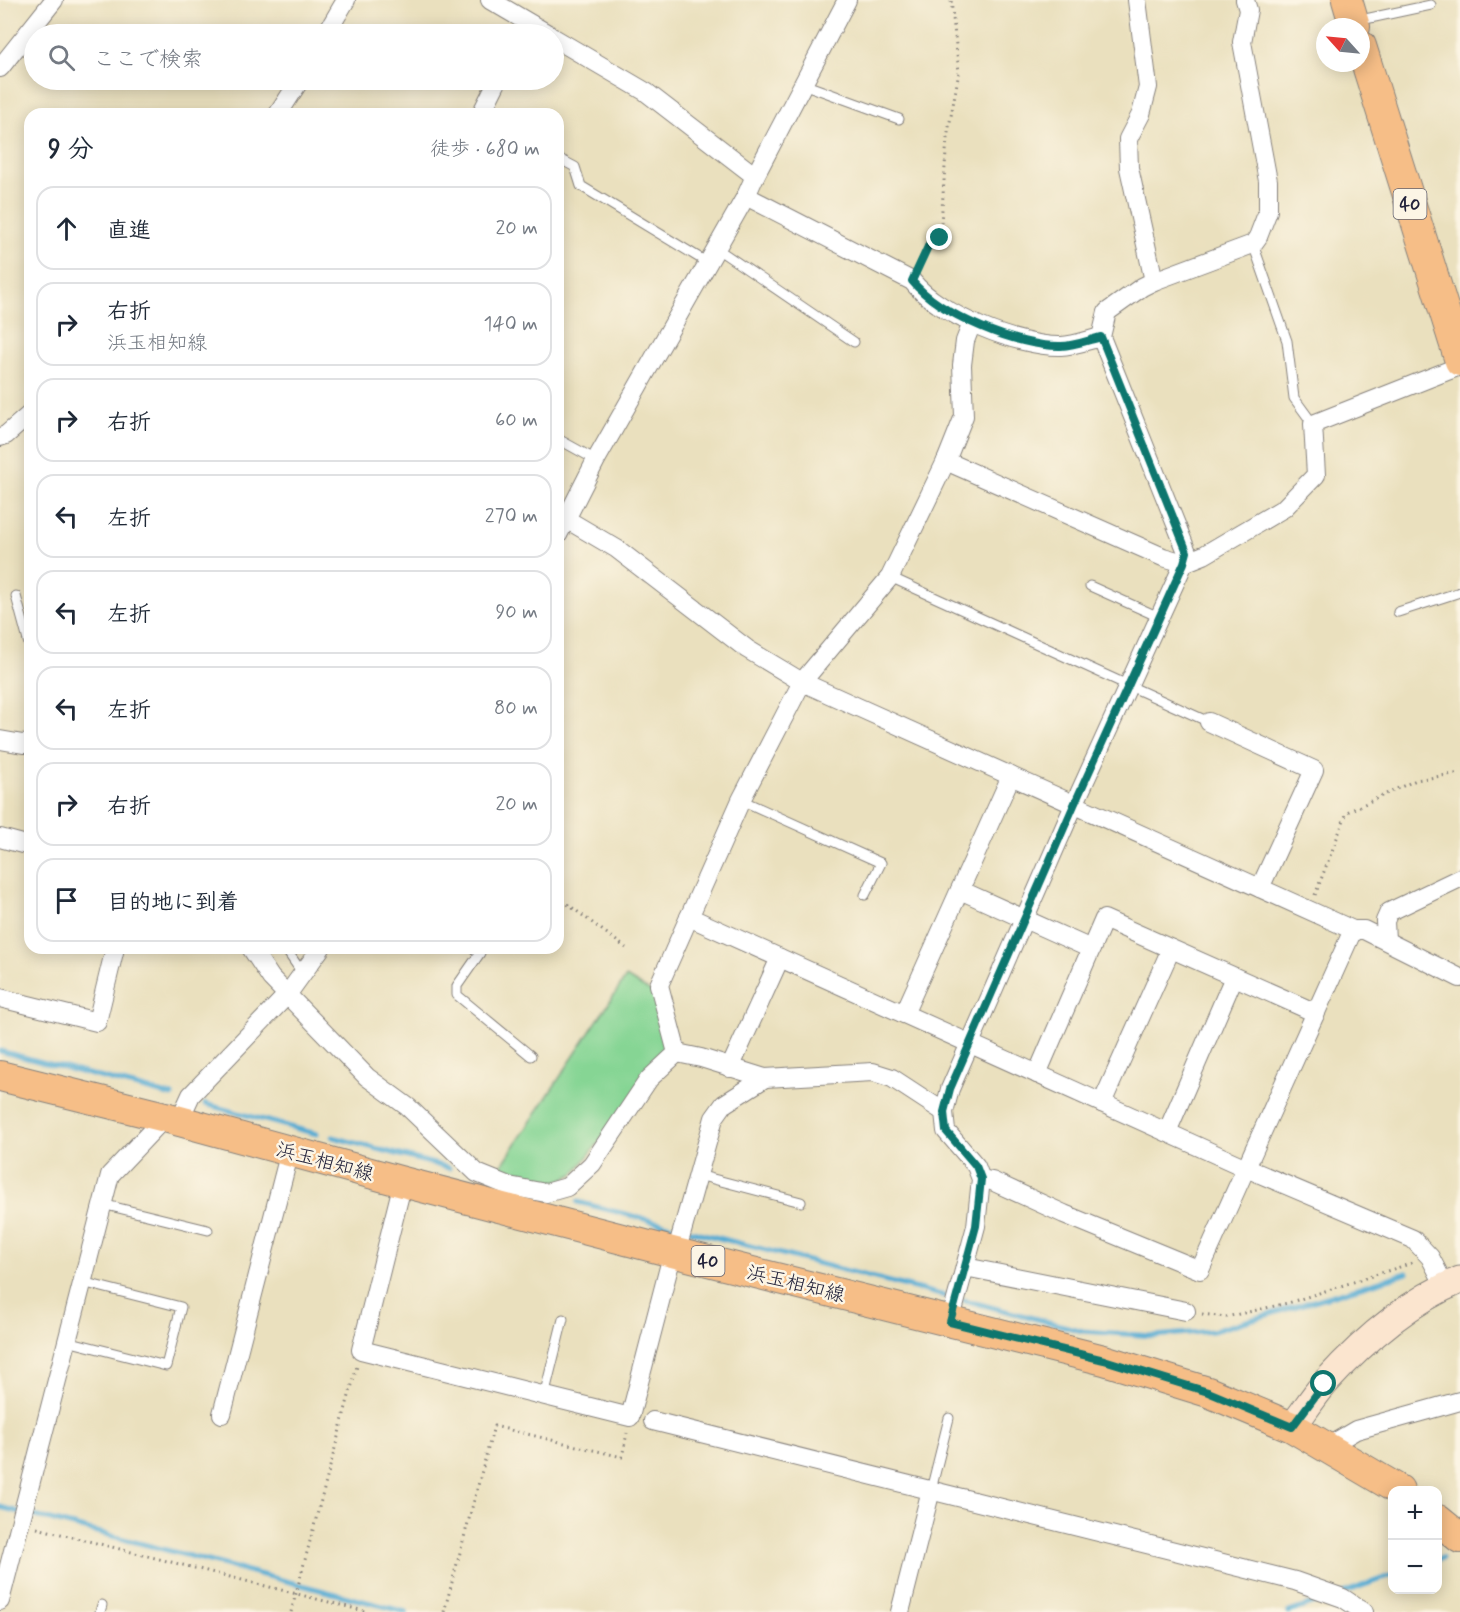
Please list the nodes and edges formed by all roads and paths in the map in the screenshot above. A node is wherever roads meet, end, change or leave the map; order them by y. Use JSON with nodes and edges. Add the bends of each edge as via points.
{"nodes":[{"id":1,"x":54,"y":0,"type":"edge"},
{"id":2,"x":346,"y":0,"type":"edge"},
{"id":3,"x":490,"y":0,"type":"edge"},
{"id":4,"x":847,"y":0,"type":"edge"},
{"id":5,"x":951,"y":0,"type":"edge"},
{"id":6,"x":1137,"y":0,"type":"edge"},
{"id":7,"x":1245,"y":0,"type":"edge"},
{"id":8,"x":1431,"y":5,"type":"dead end"},
{"id":9,"x":1370,"y":20,"type":"edge"},
{"id":10,"x":35,"y":24,"type":"edge"},
{"id":11,"x":332,"y":24,"type":"edge"},
{"id":12,"x":521,"y":24,"type":"edge"},
{"id":13,"x":24,"y":38,"type":"edge"},
{"id":14,"x":564,"y":44,"type":"edge"},
{"id":15,"x":0,"y":68,"type":"edge"},
{"id":16,"x":1369,"y":72,"type":"edge"},
{"id":17,"x":803,"y":84,"type":"junction"},
{"id":18,"x":294,"y":90,"type":"edge"},
{"id":19,"x":493,"y":90,"type":"edge"},
{"id":20,"x":282,"y":108,"type":"edge"},
{"id":21,"x":484,"y":108,"type":"edge"},
{"id":22,"x":899,"y":119,"type":"dead end"},
{"id":23,"x":564,"y":161,"type":"edge"},
{"id":24,"x":755,"y":176,"type":"junction"},
{"id":25,"x":746,"y":196,"type":"junction"},
{"id":26,"x":1253,"y":244,"type":"junction"},
{"id":27,"x":712,"y":256,"type":"junction"},
{"id":28,"x":912,"y":281,"type":"junction"},
{"id":29,"x":1154,"y":281,"type":"junction"},
{"id":30,"x":972,"y":323,"type":"junction"},
{"id":31,"x":1101,"y":337,"type":"junction"},
{"id":32,"x":855,"y":342,"type":"dead end"},
{"id":33,"x":1458,"y":350,"type":"edge"},
{"id":34,"x":24,"y":421,"type":"edge"},
{"id":35,"x":1313,"y":424,"type":"junction"},
{"id":36,"x":0,"y":437,"type":"edge"},
{"id":37,"x":564,"y":442,"type":"edge"},
{"id":38,"x":596,"y":460,"type":"junction"},
{"id":39,"x":946,"y":461,"type":"junction"},
{"id":40,"x":564,"y":523,"type":"edge"},
{"id":41,"x":564,"y":528,"type":"edge"},
{"id":42,"x":1184,"y":563,"type":"junction"},
{"id":43,"x":890,"y":577,"type":"junction"},
{"id":44,"x":1090,"y":586,"type":"dead end"},
{"id":45,"x":1460,"y":592,"type":"edge"},
{"id":46,"x":16,"y":596,"type":"dead end"},
{"id":47,"x":1398,"y":612,"type":"dead end"},
{"id":48,"x":1159,"y":617,"type":"junction"},
{"id":49,"x":24,"y":626,"type":"edge"},
{"id":50,"x":802,"y":682,"type":"junction"},
{"id":51,"x":1129,"y":685,"type":"junction"},
{"id":52,"x":1209,"y":722,"type":"joint"},
{"id":53,"x":0,"y":740,"type":"edge"},
{"id":54,"x":24,"y":742,"type":"edge"},
{"id":55,"x":1460,"y":773,"type":"edge"},
{"id":56,"x":1011,"y":776,"type":"junction"},
{"id":57,"x":741,"y":800,"type":"junction"},
{"id":58,"x":1074,"y":805,"type":"junction"},
{"id":59,"x":0,"y":838,"type":"edge"},
{"id":60,"x":24,"y":844,"type":"edge"},
{"id":61,"x":1460,"y":878,"type":"edge"},
{"id":62,"x":1260,"y":888,"type":"junction"},
{"id":63,"x":960,"y":891,"type":"junction"},
{"id":64,"x":865,"y":896,"type":"dead end"},
{"id":65,"x":564,"y":902,"type":"edge"},
{"id":66,"x":1311,"y":911,"type":"junction"},
{"id":67,"x":689,"y":917,"type":"junction"},
{"id":68,"x":1024,"y":919,"type":"junction"},
{"id":69,"x":1353,"y":930,"type":"junction"},
{"id":70,"x":1386,"y":940,"type":"junction"},
{"id":71,"x":626,"y":948,"type":"dead end"},
{"id":72,"x":1091,"y":949,"type":"junction"},
{"id":73,"x":1171,"y":949,"type":"junction"},
{"id":74,"x":114,"y":954,"type":"edge"},
{"id":75,"x":255,"y":954,"type":"edge"},
{"id":76,"x":289,"y":954,"type":"edge"},
{"id":77,"x":317,"y":954,"type":"edge"},
{"id":78,"x":479,"y":954,"type":"edge"},
{"id":79,"x":780,"y":958,"type":"junction"},
{"id":80,"x":303,"y":974,"type":"junction"},
{"id":81,"x":1234,"y":977,"type":"junction"},
{"id":82,"x":1460,"y":978,"type":"edge"},
{"id":83,"x":287,"y":995,"type":"junction"},
{"id":84,"x":0,"y":998,"type":"edge"},
{"id":85,"x":1316,"y":1013,"type":"junction"},
{"id":86,"x":904,"y":1014,"type":"junction"},
{"id":87,"x":970,"y":1044,"type":"junction"},
{"id":88,"x":676,"y":1053,"type":"junction"},
{"id":89,"x":531,"y":1056,"type":"dead end"},
{"id":90,"x":730,"y":1068,"type":"junction"},
{"id":91,"x":1036,"y":1074,"type":"junction"},
{"id":92,"x":0,"y":1076,"type":"edge"},
{"id":93,"x":765,"y":1078,"type":"junction"},
{"id":94,"x":1102,"y":1103,"type":"junction"},
{"id":95,"x":944,"y":1112,"type":"junction"},
{"id":96,"x":172,"y":1119,"type":"junction"},
{"id":97,"x":1167,"y":1132,"type":"junction"},
{"id":98,"x":290,"y":1151,"type":"junction"},
{"id":99,"x":1246,"y":1168,"type":"junction"},
{"id":100,"x":698,"y":1175,"type":"junction"},
{"id":101,"x":981,"y":1179,"type":"junction"},
{"id":102,"x":403,"y":1182,"type":"junction"},
{"id":103,"x":801,"y":1202,"type":"dead end"},
{"id":104,"x":102,"y":1204,"type":"junction"},
{"id":105,"x":208,"y":1230,"type":"dead end"},
{"id":106,"x":676,"y":1253,"type":"junction"},
{"id":107,"x":1430,"y":1257,"type":"junction"},
{"id":108,"x":965,"y":1267,"type":"junction"},
{"id":109,"x":82,"y":1282,"type":"junction"},
{"id":110,"x":1452,"y":1283,"type":"edge"},
{"id":111,"x":1185,"y":1311,"type":"joint"},
{"id":112,"x":563,"y":1319,"type":"dead end"},
{"id":113,"x":950,"y":1322,"type":"junction"},
{"id":114,"x":67,"y":1341,"type":"junction"},
{"id":115,"x":361,"y":1350,"type":"junction"},
{"id":116,"x":544,"y":1396,"type":"junction"},
{"id":117,"x":1460,"y":1401,"type":"edge"},
{"id":118,"x":222,"y":1414,"type":"dead end"},
{"id":119,"x":630,"y":1417,"type":"junction"},
{"id":120,"x":949,"y":1418,"type":"dead end"},
{"id":121,"x":653,"y":1420,"type":"dead end"},
{"id":122,"x":1292,"y":1427,"type":"junction"},
{"id":123,"x":1327,"y":1447,"type":"junction"},
{"id":124,"x":1391,"y":1486,"type":"edge"},
{"id":125,"x":931,"y":1490,"type":"junction"},
{"id":126,"x":22,"y":1516,"type":"junction"},
{"id":127,"x":1442,"y":1524,"type":"edge"},
{"id":128,"x":1460,"y":1538,"type":"edge"},
{"id":129,"x":296,"y":1591,"type":"junction"},
{"id":130,"x":0,"y":1601,"type":"edge"},
{"id":131,"x":1349,"y":1604,"type":"edge"},
{"id":132,"x":291,"y":1612,"type":"edge"},
{"id":133,"x":368,"y":1612,"type":"edge"},
{"id":134,"x":444,"y":1612,"type":"edge"},
{"id":135,"x":900,"y":1612,"type":"edge"}],
"edges":[{"from":1,"to":10,"type":"street"},
{"from":2,"to":11,"type":"street"},
{"from":3,"to":12,"type":"street"},
{"from":4,"to":17,"type":"street"},
{"from":5,"to":28,"type":"path","via":[[959,72],[947,138],[940,238],[932,238]]},
{"from":6,"to":29,"type":"street","via":[[1148,87],[1128,140],[1128,168]]},
{"from":7,"to":26,"type":"street","via":[[1248,10],[1242,42],[1268,181],[1268,211]]},
{"from":8,"to":9,"type":"lane"},
{"from":13,"to":15,"type":"street"},
{"from":14,"to":24,"type":"street","via":[[646,92]]},
{"from":16,"to":33,"type":"main road","number":"40"},
{"from":17,"to":22,"type":"lane"},
{"from":17,"to":24,"type":"street"},
{"from":18,"to":20,"type":"street"},
{"from":19,"to":21,"type":"street"},
{"from":23,"to":27,"type":"lane","via":[[575,167],[581,186]]},
{"from":24,"to":25,"type":"street"},
{"from":25,"to":27,"type":"street"},
{"from":25,"to":28,"type":"street"},
{"from":26,"to":29,"type":"street"},
{"from":26,"to":35,"type":"lane","via":[[1287,341],[1293,398]]},
{"from":27,"to":32,"type":"lane"},
{"from":27,"to":38,"type":"street"},
{"from":28,"to":30,"type":"street","via":[[922,293]]},
{"from":29,"to":31,"type":"street","via":[[1107,312]]},
{"from":30,"to":31,"type":"street","via":[[1026,342],[1062,346]]},
{"from":30,"to":39,"type":"street","via":[[962,365],[964,416]]},
{"from":31,"to":42,"type":"street","via":[[1187,552]]},
{"from":33,"to":35,"type":"street"},
{"from":34,"to":36,"type":"street"},
{"from":35,"to":42,"type":"street","via":[[1316,475],[1284,508]]},
{"from":37,"to":38,"type":"lane"},
{"from":38,"to":40,"type":"street"},
{"from":39,"to":42,"type":"street"},
{"from":39,"to":43,"type":"street"},
{"from":41,"to":50,"type":"street","via":[[617,549],[747,649]]},
{"from":42,"to":48,"type":"street"},
{"from":43,"to":50,"type":"street"},
{"from":43,"to":51,"type":"lane"},
{"from":44,"to":48,"type":"lane"},
{"from":45,"to":47,"type":"lane"},
{"from":46,"to":49,"type":"lane"},
{"from":48,"to":51,"type":"street"},
{"from":50,"to":56,"type":"street"},
{"from":50,"to":57,"type":"street"},
{"from":51,"to":52,"type":"lane"},
{"from":51,"to":58,"type":"street"},
{"from":52,"to":62,"type":"street","via":[[1314,770]]},
{"from":53,"to":54,"type":"street"},
{"from":55,"to":66,"type":"path","via":[[1416,780],[1347,812]]},
{"from":56,"to":58,"type":"street"},
{"from":56,"to":63,"type":"street"},
{"from":57,"to":64,"type":"lane","via":[[880,863]]},
{"from":57,"to":67,"type":"street"},
{"from":58,"to":62,"type":"street"},
{"from":58,"to":68,"type":"street"},
{"from":59,"to":60,"type":"street"},
{"from":61,"to":70,"type":"street","via":[[1389,912],[1385,921]]},
{"from":62,"to":66,"type":"street"},
{"from":63,"to":68,"type":"street"},
{"from":63,"to":86,"type":"street"},
{"from":65,"to":71,"type":"path"},
{"from":66,"to":69,"type":"street"},
{"from":67,"to":79,"type":"street"},
{"from":67,"to":88,"type":"street","via":[[659,986]]},
{"from":68,"to":72,"type":"street"},
{"from":68,"to":87,"type":"street"},
{"from":69,"to":70,"type":"street","via":[[1364,930]]},
{"from":69,"to":85,"type":"street"},
{"from":70,"to":82,"type":"street"},
{"from":72,"to":73,"type":"street","via":[[1104,919]]},
{"from":72,"to":91,"type":"street"},
{"from":73,"to":81,"type":"street"},
{"from":73,"to":94,"type":"street"},
{"from":74,"to":84,"type":"street","via":[[97,1022]]},
{"from":75,"to":83,"type":"street"},
{"from":76,"to":80,"type":"lane"},
{"from":77,"to":80,"type":"street"},
{"from":78,"to":89,"type":"lane","via":[[457,986],[457,995]]},
{"from":79,"to":86,"type":"street"},
{"from":79,"to":90,"type":"street"},
{"from":80,"to":83,"type":"street"},
{"from":81,"to":85,"type":"street"},
{"from":81,"to":97,"type":"street"},
{"from":83,"to":88,"type":"street","via":[[367,1077],[408,1107],[477,1173],[509,1186],[546,1193],[567,1187],[592,1164],[648,1079]]},
{"from":83,"to":96,"type":"street"},
{"from":85,"to":99,"type":"street"},
{"from":86,"to":87,"type":"street"},
{"from":87,"to":91,"type":"street"},
{"from":87,"to":95,"type":"street"},
{"from":88,"to":90,"type":"street"},
{"from":90,"to":93,"type":"street"},
{"from":91,"to":94,"type":"street"},
{"from":92,"to":96,"type":"main road","name":"浜玉相知線","number":"40"},
{"from":93,"to":95,"type":"street","via":[[873,1072],[892,1078]]},
{"from":93,"to":100,"type":"street","via":[[724,1104],[714,1118]]},
{"from":94,"to":97,"type":"street"},
{"from":95,"to":101,"type":"street","via":[[946,1131],[976,1166]]},
{"from":96,"to":98,"type":"main road","name":"浜玉相知線","number":"40"},
{"from":96,"to":104,"type":"street","via":[[110,1175]]},
{"from":97,"to":99,"type":"street"},
{"from":98,"to":102,"type":"main road","name":"浜玉相知線","number":"40"},
{"from":98,"to":118,"type":"street"},
{"from":99,"to":101,"type":"street","via":[[1200,1270]]},
{"from":99,"to":107,"type":"street","via":[[1413,1239]]},
{"from":100,"to":103,"type":"lane"},
{"from":100,"to":106,"type":"street"},
{"from":101,"to":108,"type":"street","via":[[976,1226]]},
{"from":102,"to":106,"type":"main road","name":"浜玉相知線","number":"40"},
{"from":102,"to":115,"type":"street"},
{"from":104,"to":105,"type":"lane"},
{"from":104,"to":109,"type":"street"},
{"from":106,"to":113,"type":"main road","name":"浜玉相知線","number":"40"},
{"from":106,"to":119,"type":"street","via":[[669,1266]]},
{"from":107,"to":110,"type":"street"},
{"from":107,"to":111,"type":"path","via":[[1288,1303],[1236,1315]]},
{"from":108,"to":111,"type":"street"},
{"from":108,"to":113,"type":"street"},
{"from":109,"to":114,"type":"street"},
{"from":109,"to":114,"type":"lane","via":[[181,1307],[165,1366]]},
{"from":110,"to":122,"type":"street","via":[[1403,1313],[1363,1346],[1324,1384]]},
{"from":112,"to":116,"type":"lane"},
{"from":113,"to":122,"type":"main road","name":"浜玉相知線","number":"40","via":[[1104,1360],[1208,1392]]},
{"from":114,"to":126,"type":"street"},
{"from":115,"to":116,"type":"street"},
{"from":115,"to":129,"type":"path"},
{"from":116,"to":119,"type":"street"},
{"from":117,"to":123,"type":"street","via":[[1356,1430]]},
{"from":119,"to":134,"type":"path","via":[[622,1457],[494,1426]]},
{"from":120,"to":125,"type":"lane"},
{"from":121,"to":125,"type":"street"},
{"from":122,"to":123,"type":"main road","name":"浜玉相知線","number":"40"},
{"from":123,"to":124,"type":"main road","name":"浜玉相知線","number":"40"},
{"from":125,"to":131,"type":"street","via":[[1295,1581]]},
{"from":125,"to":135,"type":"street"},
{"from":126,"to":129,"type":"path"},
{"from":126,"to":130,"type":"street"},
{"from":127,"to":128,"type":"main road"},
{"from":129,"to":132,"type":"path"},
{"from":129,"to":133,"type":"path"}]}
